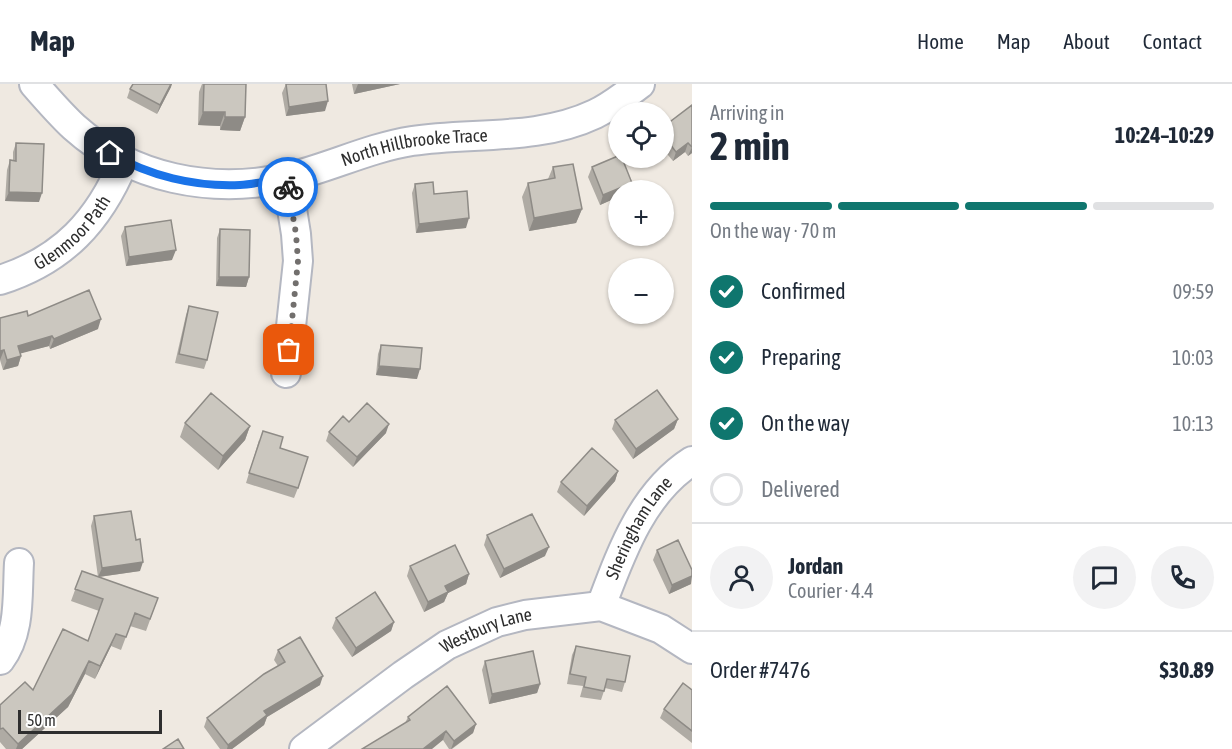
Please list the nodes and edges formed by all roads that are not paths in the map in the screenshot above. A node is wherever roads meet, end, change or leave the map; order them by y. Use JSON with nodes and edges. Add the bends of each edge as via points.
{"nodes":[{"id":1,"x":34,"y":84,"type":"edge"},
{"id":2,"x":640,"y":84,"type":"edge"},
{"id":3,"x":124,"y":161,"type":"junction"},
{"id":4,"x":287,"y":178,"type":"junction"},
{"id":5,"x":0,"y":280,"type":"edge"},
{"id":6,"x":286,"y":373,"type":"dead end"},
{"id":7,"x":692,"y":461,"type":"edge"},
{"id":8,"x":19,"y":563,"type":"dead end"},
{"id":9,"x":601,"y":606,"type":"junction"},
{"id":10,"x":692,"y":649,"type":"edge"},
{"id":11,"x":0,"y":660,"type":"edge"},
{"id":12,"x":303,"y":749,"type":"edge"}],
"edges":[{"from":1,"to":3,"type":"street","name":"North Hillbrooke Trace","via":[[75,128]]},
{"from":2,"to":4,"type":"street","name":"North Hillbrooke Trace","via":[[616,103],[567,125],[531,132],[456,135],[410,142]]},
{"from":3,"to":4,"type":"street","name":"North Hillbrooke Trace","via":[[160,176],[202,184],[241,185]]},
{"from":3,"to":5,"type":"street","name":"Glenmoor Path","via":[[101,208],[83,230],[63,249]]},
{"from":4,"to":6,"type":"street","via":[[298,261]]},
{"from":7,"to":9,"type":"street","name":"Sheringham Lane","via":[[662,487],[645,509],[621,553]]},
{"from":8,"to":11,"type":"street","via":[[16,626]]},
{"from":9,"to":10,"type":"street","name":"Westbury Lane","via":[[661,629]]},
{"from":9,"to":12,"type":"street","name":"Westbury Lane","via":[[497,622],[447,645]]}]}
